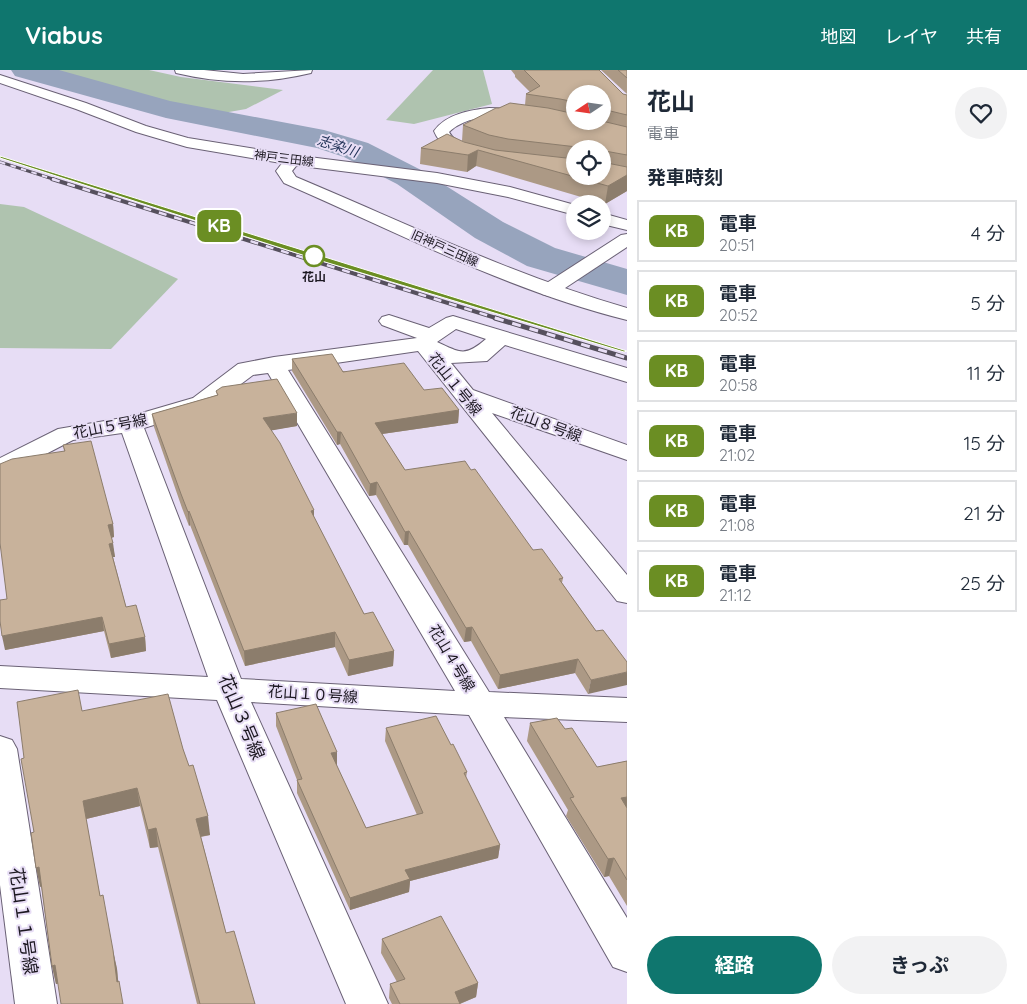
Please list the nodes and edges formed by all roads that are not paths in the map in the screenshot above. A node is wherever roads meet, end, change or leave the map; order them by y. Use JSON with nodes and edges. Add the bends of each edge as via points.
{"nodes":[{"id":1,"x":181,"y":70,"type":"edge"},
{"id":2,"x":306,"y":70,"type":"edge"},
{"id":3,"x":0,"y":80,"type":"edge"},
{"id":4,"x":535,"y":115,"type":"edge"},
{"id":5,"x":491,"y":158,"type":"edge"},
{"id":6,"x":293,"y":160,"type":"junction"},
{"id":7,"x":566,"y":208,"type":"edge"},
{"id":8,"x":611,"y":221,"type":"edge"},
{"id":9,"x":627,"y":225,"type":"edge"},
{"id":10,"x":627,"y":239,"type":"edge"},
{"id":11,"x":556,"y":285,"type":"junction"},
{"id":12,"x":627,"y":314,"type":"edge"},
{"id":13,"x":389,"y":321,"type":"dead end"},
{"id":14,"x":500,"y":338,"type":"junction"},
{"id":15,"x":427,"y":340,"type":"junction"},
{"id":16,"x":274,"y":364,"type":"junction"},
{"id":17,"x":627,"y":375,"type":"edge"},
{"id":18,"x":464,"y":395,"type":"junction"},
{"id":19,"x":131,"y":424,"type":"junction"},
{"id":20,"x":627,"y":453,"type":"edge"},
{"id":21,"x":0,"y":468,"type":"edge"},
{"id":22,"x":590,"y":550,"type":"junction"},
{"id":23,"x":627,"y":566,"type":"edge"},
{"id":24,"x":627,"y":594,"type":"edge"},
{"id":25,"x":0,"y":677,"type":"edge"},
{"id":26,"x":229,"y":688,"type":"junction"},
{"id":27,"x":480,"y":705,"type":"junction"},
{"id":28,"x":627,"y":710,"type":"edge"},
{"id":29,"x":0,"y":749,"type":"edge"},
{"id":30,"x":627,"y":954,"type":"edge"},
{"id":31,"x":36,"y":1004,"type":"edge"},
{"id":32,"x":367,"y":1004,"type":"edge"}],
"edges":[{"from":1,"to":2,"type":"street","via":[[243,78],[280,76]]},
{"from":3,"to":6,"type":"street","name":"神戸三田線","via":[[163,136],[219,149]]},
{"from":4,"to":5,"type":"street","via":[[508,112],[478,115],[454,121],[441,131],[456,148]]},
{"from":6,"to":7,"type":"street","name":"神戸三田線","via":[[437,178],[510,192]]},
{"from":6,"to":11,"type":"street","name":"旧神戸三田線","via":[[284,171],[290,180],[508,276]]},
{"from":8,"to":9,"type":"street"},
{"from":10,"to":11,"type":"street"},
{"from":11,"to":12,"type":"street","name":"旧神戸三田線"},
{"from":13,"to":15,"type":"street"},
{"from":14,"to":15,"type":"street","name":"花山１号線","via":[[452,322]]},
{"from":14,"to":15,"type":"street","via":[[479,356],[455,358]]},
{"from":14,"to":17,"type":"street","name":"花山１号線"},
{"from":15,"to":16,"type":"street","name":"花山５号線"},
{"from":15,"to":18,"type":"street","name":"花山１号線"},
{"from":16,"to":19,"type":"street","name":"花山５号線","via":[[246,369],[201,403]]},
{"from":16,"to":27,"type":"street","name":"花山４号線"},
{"from":18,"to":20,"type":"street","name":"花山８号線"},
{"from":18,"to":22,"type":"street","name":"花山１号線"},
{"from":19,"to":21,"type":"street","name":"花山５号線","via":[[67,434]]},
{"from":19,"to":26,"type":"street","name":"花山３号線","via":[[156,482]]},
{"from":22,"to":23,"type":"street"},
{"from":22,"to":24,"type":"street","name":"花山１号線"},
{"from":25,"to":26,"type":"street","name":"花山１０号線"},
{"from":26,"to":27,"type":"street","name":"花山１０号線"},
{"from":26,"to":32,"type":"street","name":"花山３号線"},
{"from":27,"to":28,"type":"street","name":"花山１０号線"},
{"from":27,"to":30,"type":"street","name":"花山４号線"},
{"from":29,"to":31,"type":"street","name":"花山１１号線"}]}
